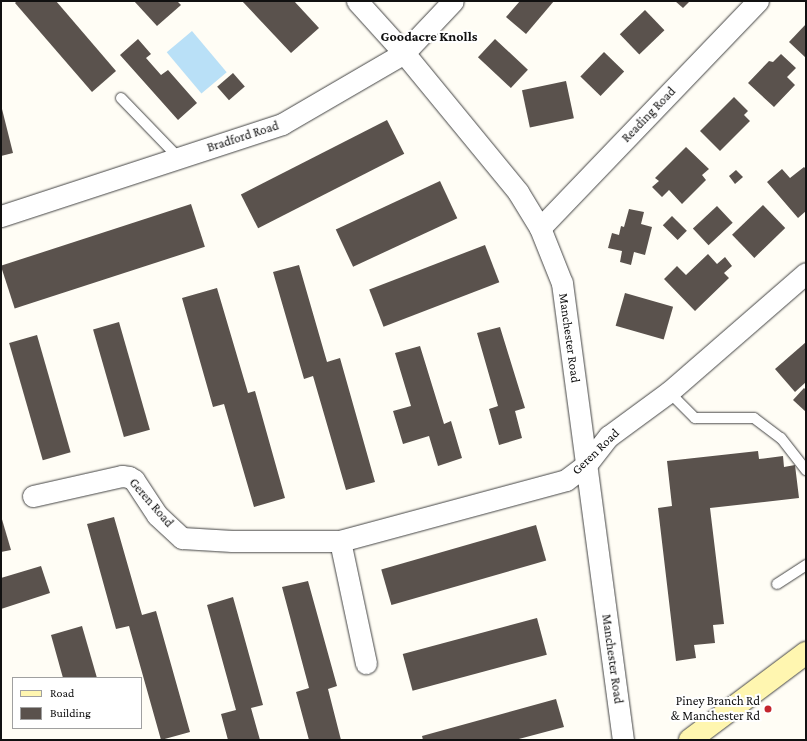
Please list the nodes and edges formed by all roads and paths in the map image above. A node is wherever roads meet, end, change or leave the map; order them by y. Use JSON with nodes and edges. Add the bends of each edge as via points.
{"nodes":[{"id":1,"x":357,"y":1,"type":"edge"},
{"id":2,"x":453,"y":1,"type":"edge"},
{"id":3,"x":758,"y":1,"type":"edge"},
{"id":4,"x":404,"y":53,"type":"junction"},
{"id":5,"x":121,"y":98,"type":"dead end"},
{"id":6,"x":179,"y":158,"type":"junction"},
{"id":7,"x":1,"y":216,"type":"edge"},
{"id":8,"x":540,"y":228,"type":"junction"},
{"id":9,"x":806,"y":273,"type":"edge"},
{"id":10,"x":669,"y":392,"type":"junction"},
{"id":11,"x":586,"y":465,"type":"junction"},
{"id":12,"x":806,"y":470,"type":"edge"},
{"id":13,"x":33,"y":496,"type":"dead end"},
{"id":14,"x":340,"y":541,"type":"junction"},
{"id":15,"x":806,"y":565,"type":"edge"},
{"id":16,"x":777,"y":584,"type":"dead end"},
{"id":17,"x":806,"y":654,"type":"edge"},
{"id":18,"x":366,"y":663,"type":"dead end"},
{"id":19,"x":623,"y":740,"type":"edge"},
{"id":20,"x":690,"y":740,"type":"edge"}],
"edges":[{"from":1,"to":4,"type":"street","name":"Manchester Road"},
{"from":2,"to":4,"type":"street","name":"Bradford Road"},
{"from":3,"to":8,"type":"street","name":"Reading Road"},
{"from":4,"to":6,"type":"street","name":"Bradford Road","via":[[282,124]]},
{"from":4,"to":8,"type":"street","name":"Manchester Road","via":[[518,192]]},
{"from":5,"to":6,"type":"lane"},
{"from":6,"to":7,"type":"street","name":"Bradford Road"},
{"from":8,"to":11,"type":"street","name":"Manchester Road","via":[[562,283]]},
{"from":9,"to":10,"type":"street","name":"Geren Road"},
{"from":10,"to":11,"type":"street","name":"Geren Road","via":[[609,436]]},
{"from":10,"to":12,"type":"lane","via":[[695,418],[754,418],[781,438]]},
{"from":11,"to":14,"type":"street","name":"Geren Road","via":[[566,480]]},
{"from":11,"to":19,"type":"street","name":"Manchester Road"},
{"from":13,"to":14,"type":"street","name":"Geren Road","via":[[122,476],[130,477],[157,515],[182,538],[232,541]]},
{"from":14,"to":18,"type":"street"},
{"from":15,"to":16,"type":"lane"},
{"from":17,"to":20,"type":"main road"}]}
